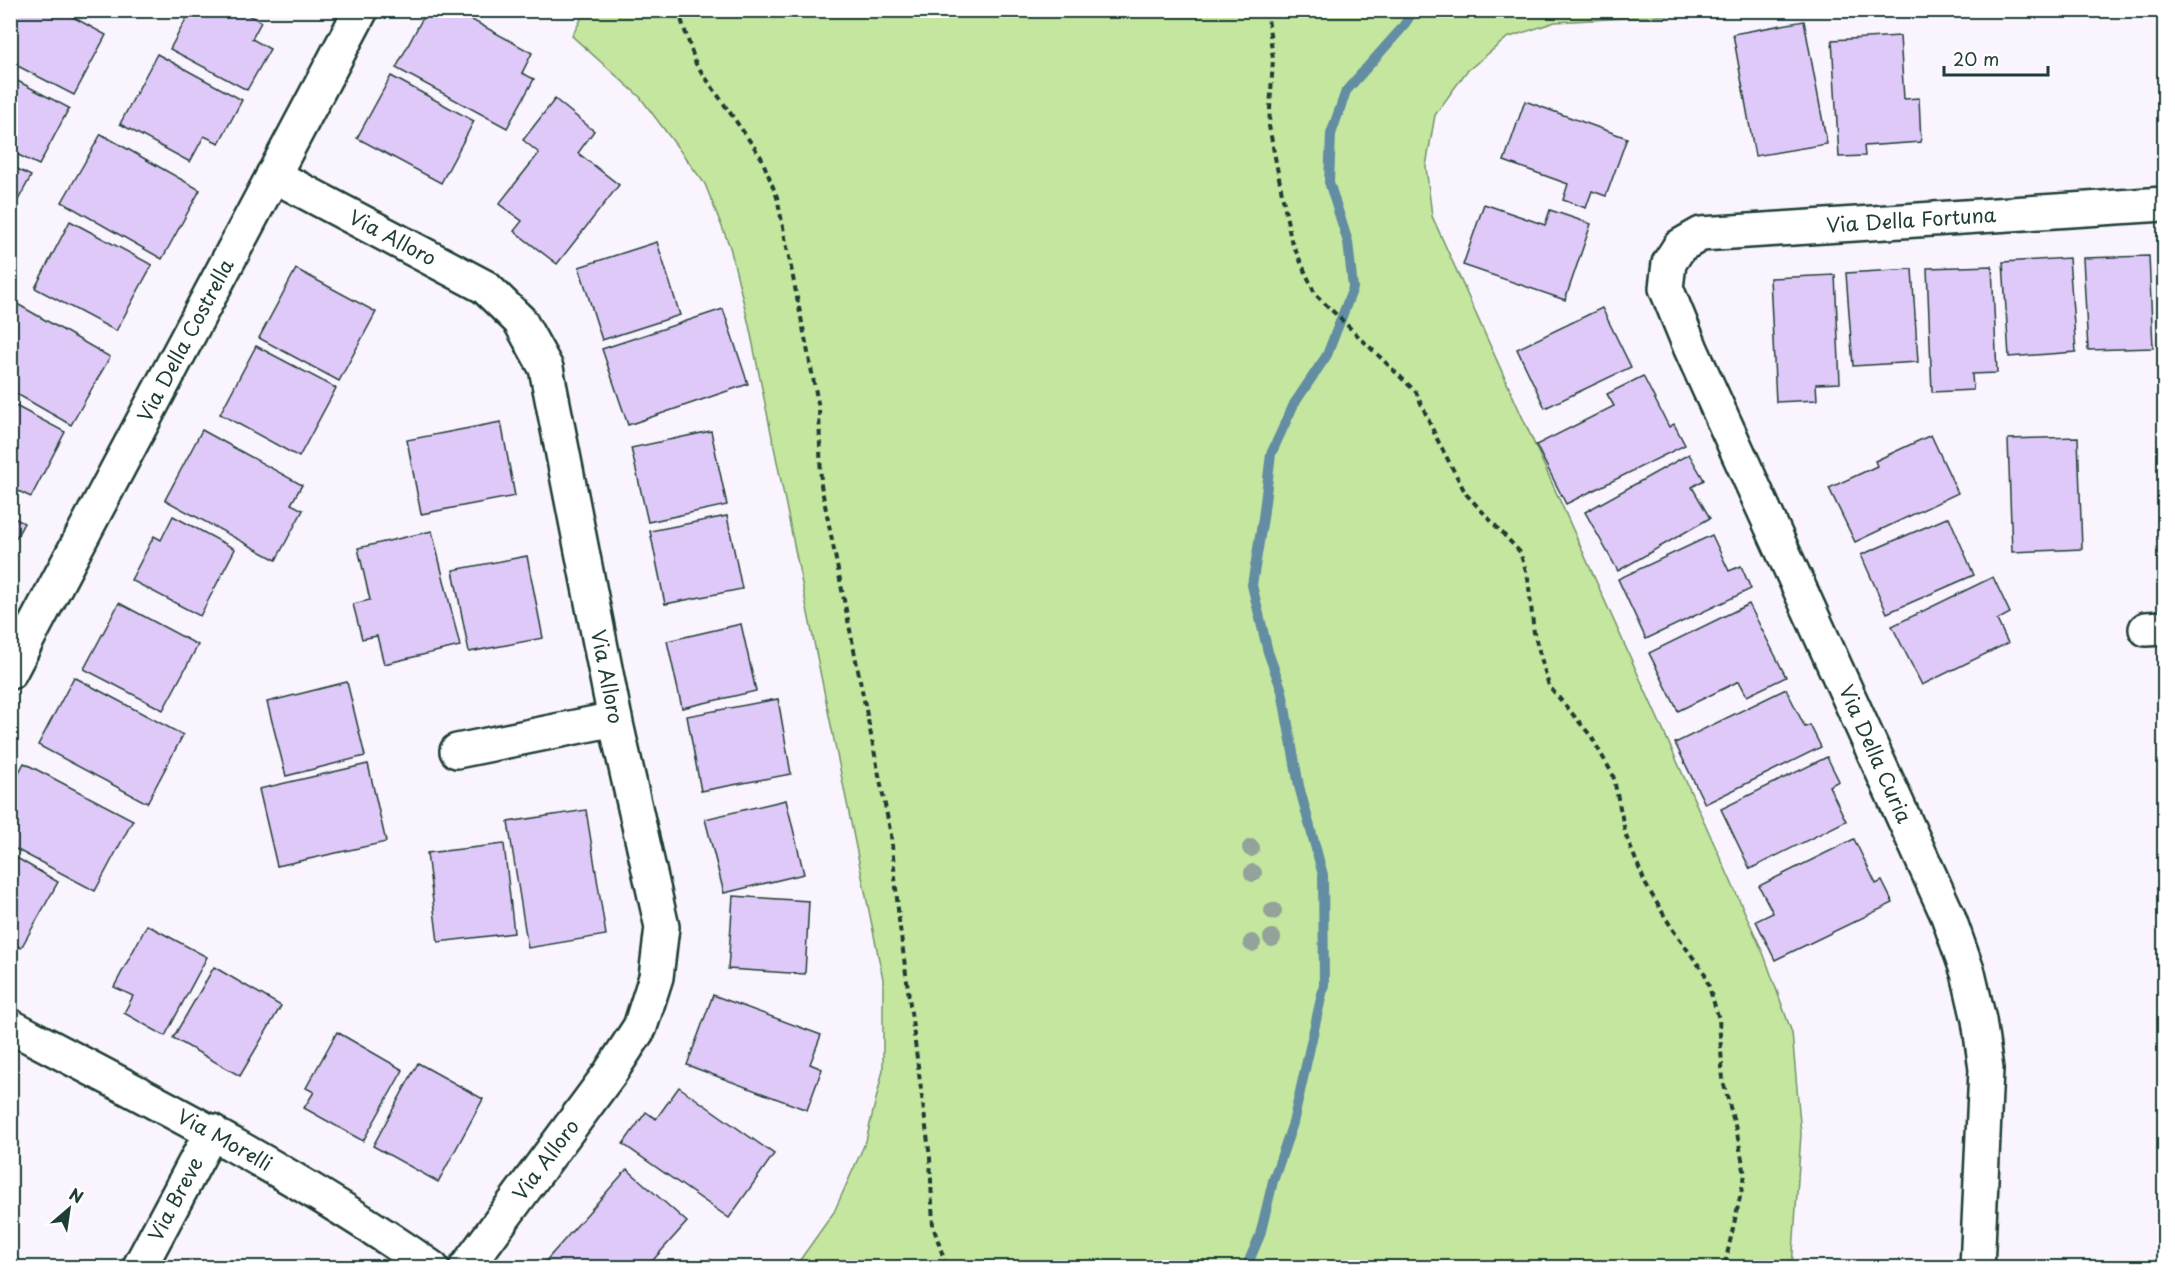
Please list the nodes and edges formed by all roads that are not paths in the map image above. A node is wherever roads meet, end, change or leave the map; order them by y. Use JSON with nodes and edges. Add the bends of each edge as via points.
{"nodes":[{"id":1,"x":362,"y":10,"type":"edge"},
{"id":2,"x":273,"y":175,"type":"junction"},
{"id":3,"x":2164,"y":204,"type":"edge"},
{"id":4,"x":1669,"y":263,"type":"joint"},
{"id":5,"x":10,"y":672,"type":"edge"},
{"id":6,"x":615,"y":719,"type":"junction"},
{"id":7,"x":457,"y":752,"type":"dead end"},
{"id":8,"x":10,"y":1026,"type":"edge"},
{"id":9,"x":212,"y":1131,"type":"junction"},
{"id":10,"x":139,"y":1268,"type":"edge"},
{"id":11,"x":432,"y":1268,"type":"edge"},
{"id":12,"x":466,"y":1268,"type":"edge"},
{"id":13,"x":1977,"y":1268,"type":"edge"}],
"edges":[{"from":1,"to":2,"type":"street","name":"Via Della Costrella"},
{"from":2,"to":5,"type":"street","name":"Via Della Costrella"},
{"from":2,"to":6,"type":"street","name":"Via Alloro","via":[[485,287],[520,321],[546,368]]},
{"from":3,"to":4,"type":"street","name":"Via Della Fortuna","via":[[1701,234],[1680,246]]},
{"from":4,"to":13,"type":"street","name":"Via Della Curia","via":[[1666,288],[1687,339],[1948,916],[1968,973],[1986,1070]]},
{"from":6,"to":7,"type":"street"},
{"from":6,"to":12,"type":"street","name":"Via Alloro","via":[[662,927],[656,977],[640,1027],[610,1073]]},
{"from":8,"to":9,"type":"street","name":"Via Morelli"},
{"from":9,"to":10,"type":"street","name":"Via Breve"},
{"from":9,"to":11,"type":"street","name":"Via Morelli","via":[[391,1238]]}]}
